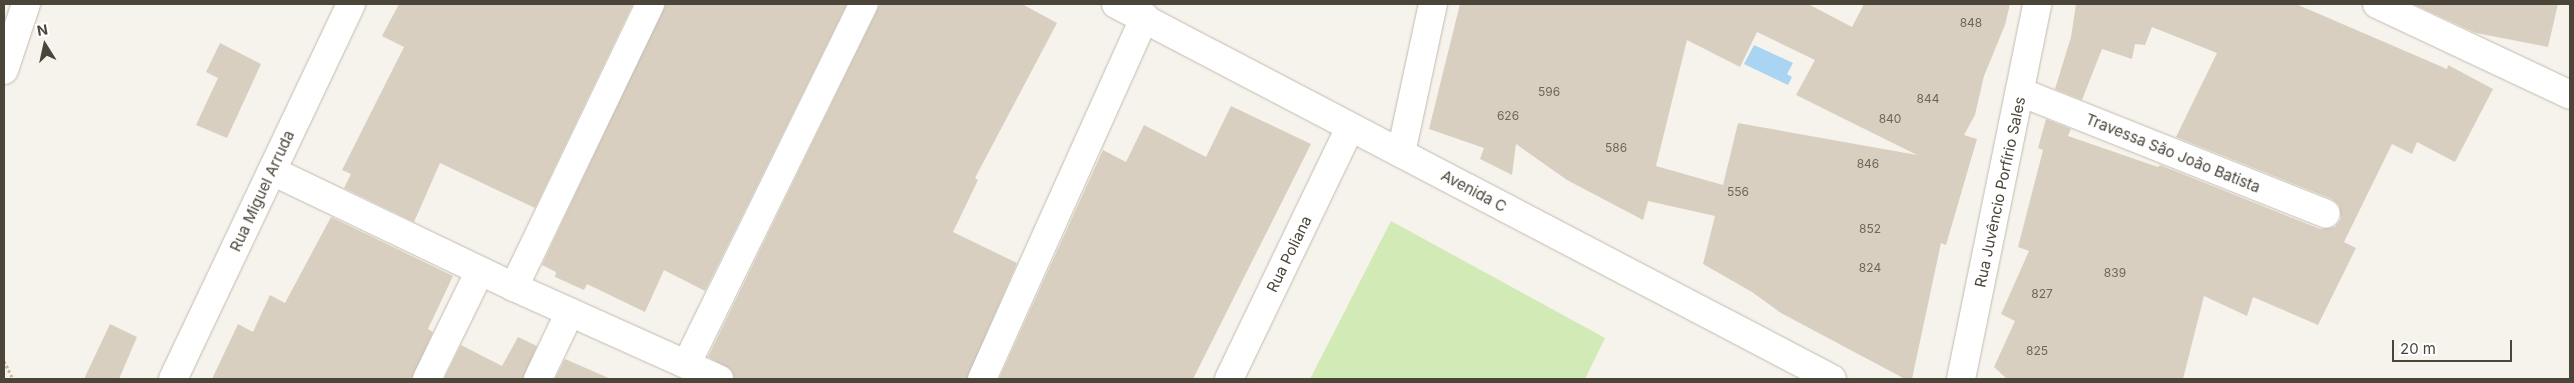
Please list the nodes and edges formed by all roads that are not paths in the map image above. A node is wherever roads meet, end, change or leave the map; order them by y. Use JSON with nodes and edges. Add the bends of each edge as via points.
{"nodes":[{"id":1,"x":26,"y":4,"type":"edge"},
{"id":2,"x":351,"y":4,"type":"edge"},
{"id":3,"x":650,"y":4,"type":"edge"},
{"id":4,"x":864,"y":4,"type":"edge"},
{"id":5,"x":1116,"y":4,"type":"edge"},
{"id":6,"x":1433,"y":4,"type":"edge"},
{"id":7,"x":2037,"y":4,"type":"edge"},
{"id":8,"x":2377,"y":4,"type":"edge"},
{"id":9,"x":1145,"y":17,"type":"junction"},
{"id":10,"x":4,"y":70,"type":"edge"},
{"id":11,"x":2020,"y":92,"type":"junction"},
{"id":12,"x":2570,"y":95,"type":"edge"},
{"id":13,"x":1350,"y":128,"type":"junction"},
{"id":14,"x":1401,"y":153,"type":"junction"},
{"id":15,"x":272,"y":171,"type":"junction"},
{"id":16,"x":2326,"y":214,"type":"dead end"},
{"id":17,"x":480,"y":271,"type":"junction"},
{"id":18,"x":514,"y":287,"type":"junction"},
{"id":19,"x":570,"y":312,"type":"junction"},
{"id":20,"x":686,"y":363,"type":"junction"},
{"id":21,"x":173,"y":379,"type":"edge"},
{"id":22,"x":427,"y":379,"type":"edge"},
{"id":23,"x":538,"y":379,"type":"edge"},
{"id":24,"x":719,"y":379,"type":"edge"},
{"id":25,"x":982,"y":379,"type":"edge"},
{"id":26,"x":1229,"y":379,"type":"edge"},
{"id":27,"x":1832,"y":379,"type":"edge"},
{"id":28,"x":1960,"y":379,"type":"edge"}],
"edges":[{"from":1,"to":10,"type":"street"},
{"from":2,"to":15,"type":"street","name":"Rua Miguel Arruda"},
{"from":3,"to":18,"type":"street"},
{"from":4,"to":20,"type":"street"},
{"from":5,"to":9,"type":"street","name":"Avenida C"},
{"from":6,"to":14,"type":"street"},
{"from":7,"to":11,"type":"street","name":"Rua Juvêncio Porfírio Sales"},
{"from":8,"to":12,"type":"street"},
{"from":9,"to":13,"type":"street","name":"Avenida C"},
{"from":9,"to":25,"type":"street"},
{"from":11,"to":16,"type":"street","name":"Travessa São João Batista"},
{"from":11,"to":28,"type":"street","name":"Rua Juvêncio Porfírio Sales"},
{"from":13,"to":14,"type":"street","name":"Avenida C"},
{"from":13,"to":26,"type":"street","name":"Rua Poliana"},
{"from":14,"to":27,"type":"street","name":"Avenida C"},
{"from":15,"to":17,"type":"street"},
{"from":15,"to":21,"type":"street","name":"Rua Miguel Arruda"},
{"from":17,"to":18,"type":"street"},
{"from":17,"to":22,"type":"street"},
{"from":18,"to":19,"type":"street"},
{"from":19,"to":20,"type":"street"},
{"from":19,"to":23,"type":"street"},
{"from":20,"to":24,"type":"street"}]}
